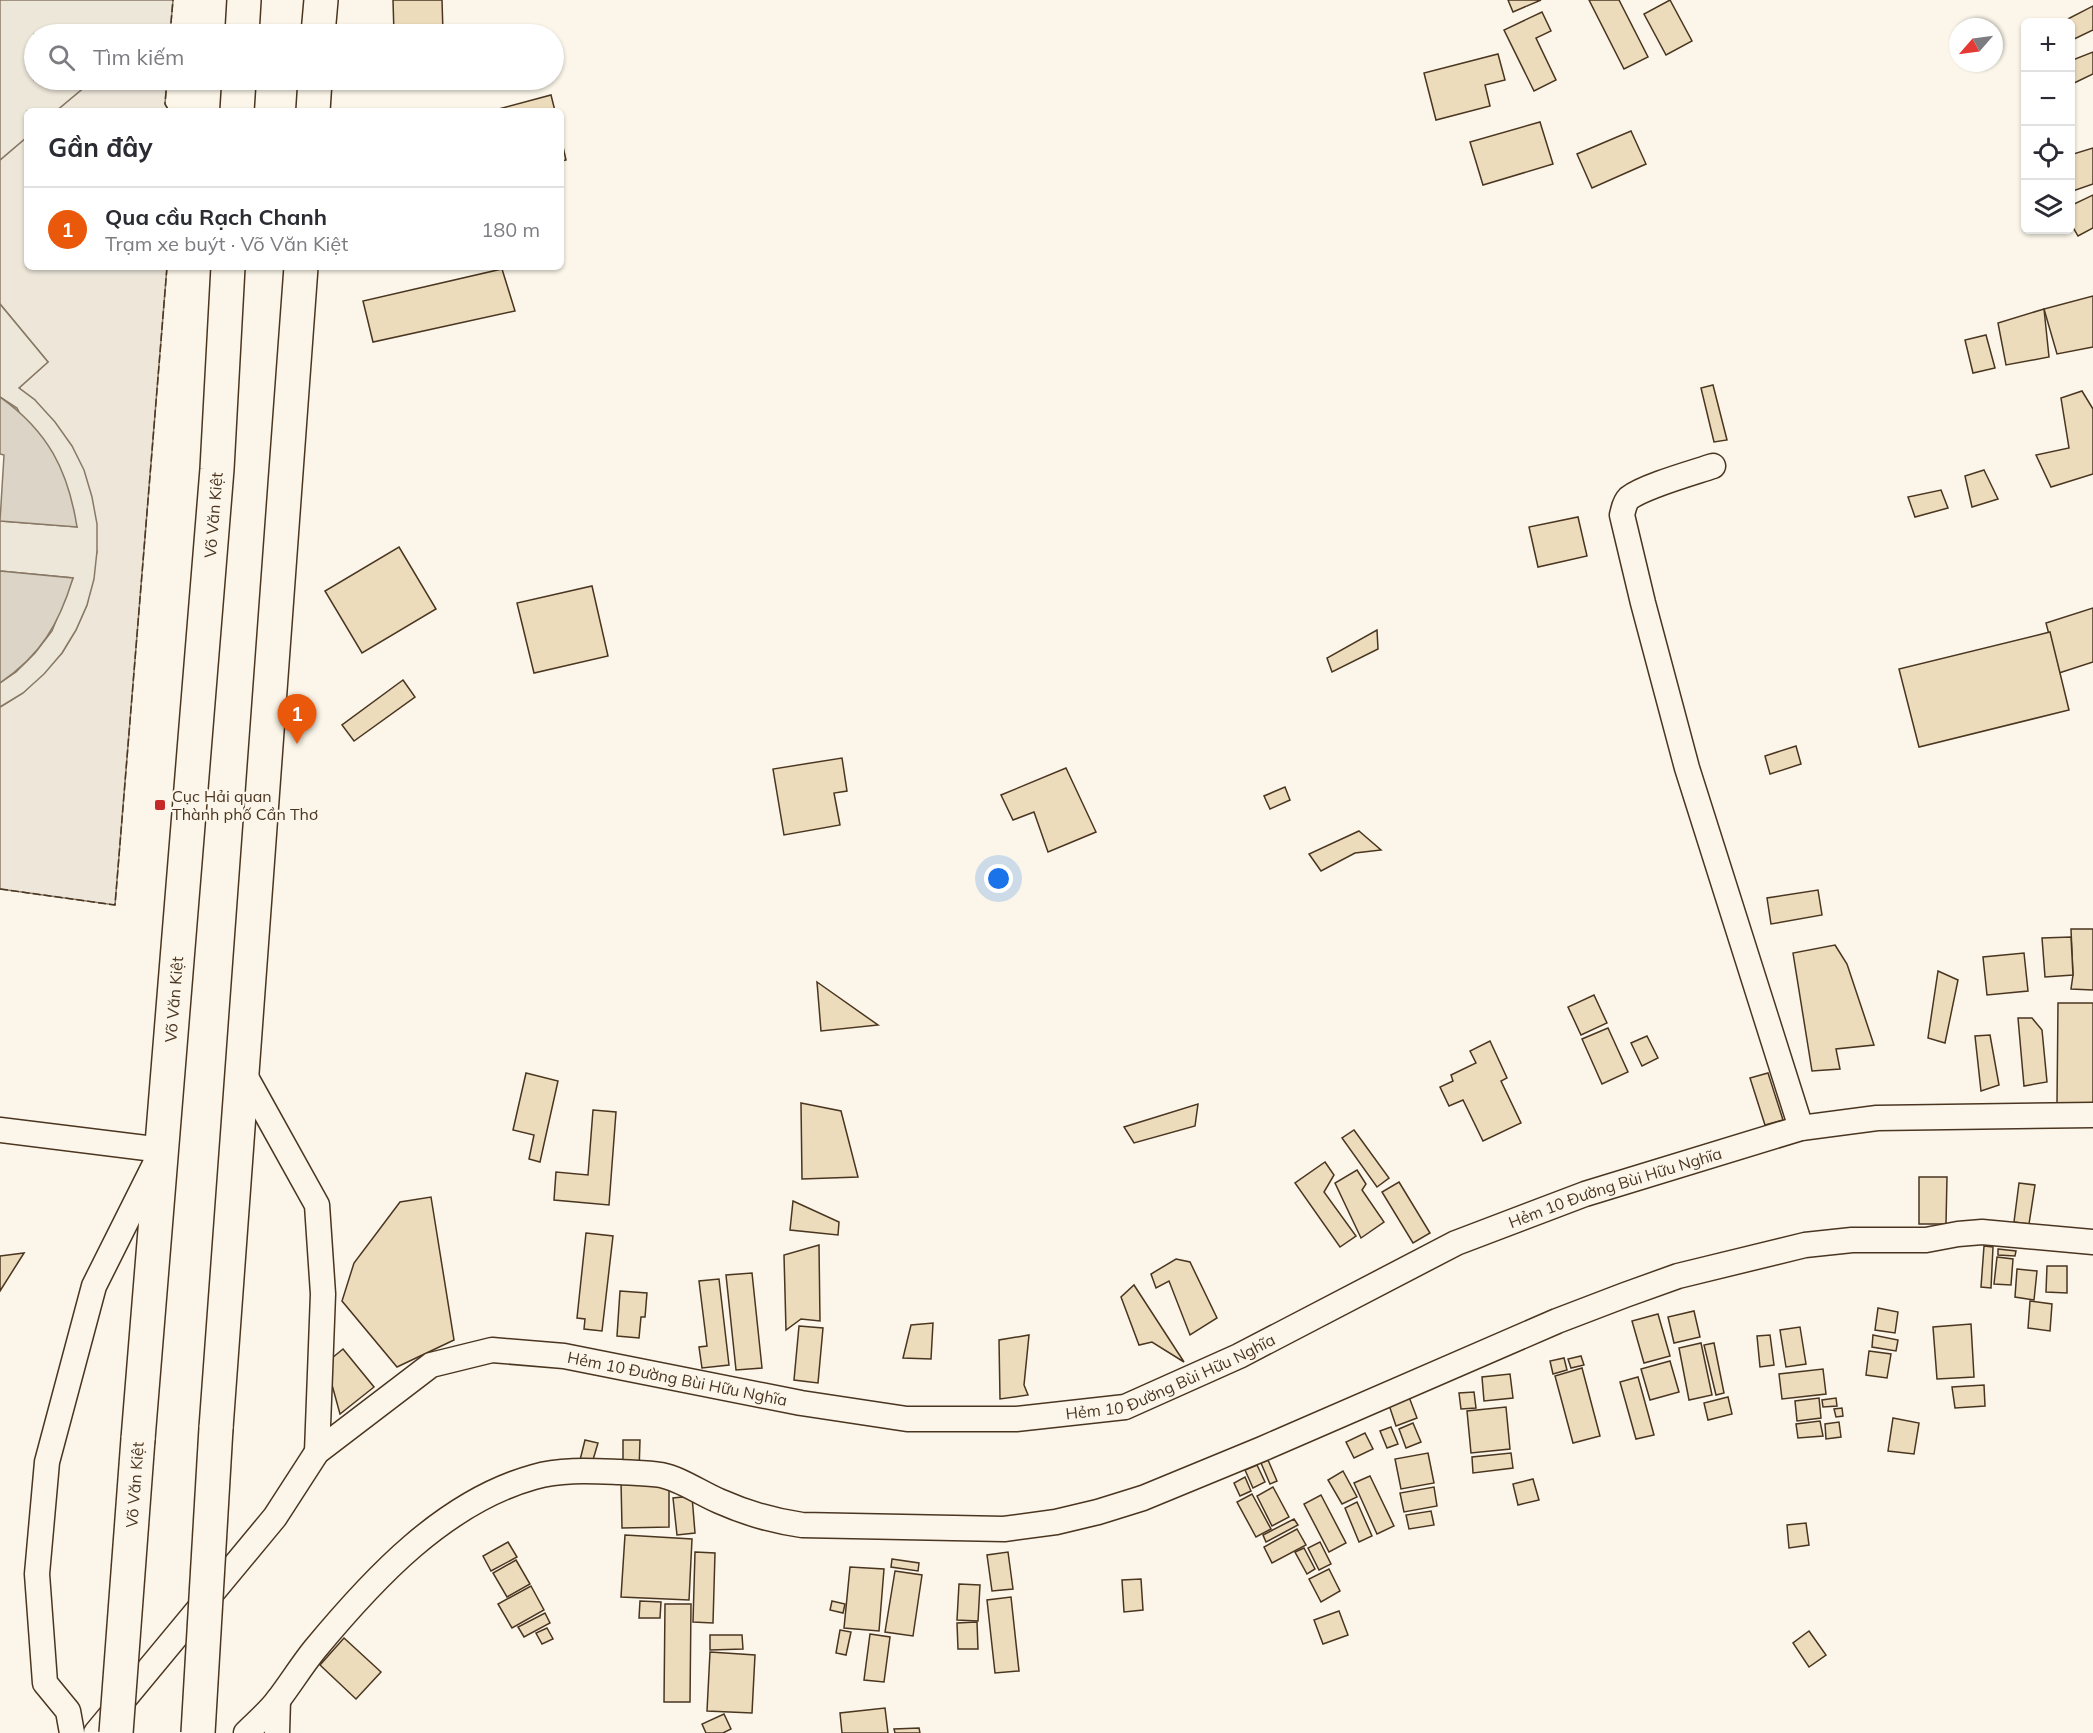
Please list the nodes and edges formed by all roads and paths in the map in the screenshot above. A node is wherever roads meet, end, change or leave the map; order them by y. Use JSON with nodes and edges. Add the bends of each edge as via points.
{"nodes":[{"id":1,"x":244,"y":0,"type":"edge"},
{"id":2,"x":321,"y":0,"type":"edge"},
{"id":3,"x":243,"y":24,"type":"edge"},
{"id":4,"x":319,"y":24,"type":"edge"},
{"id":5,"x":238,"y":90,"type":"edge"},
{"id":6,"x":314,"y":90,"type":"edge"},
{"id":7,"x":237,"y":108,"type":"edge"},
{"id":8,"x":313,"y":108,"type":"edge"},
{"id":9,"x":228,"y":270,"type":"edge"},
{"id":10,"x":301,"y":270,"type":"edge"},
{"id":11,"x":1713,"y":466,"type":"dead end"},
{"id":12,"x":242,"y":1070,"type":"junction"},
{"id":13,"x":2093,"y":1115,"type":"edge"},
{"id":14,"x":1801,"y":1128,"type":"junction"},
{"id":15,"x":0,"y":1130,"type":"edge"},
{"id":16,"x":162,"y":1150,"type":"junction"},
{"id":17,"x":2093,"y":1242,"type":"edge"},
{"id":18,"x":317,"y":1452,"type":"junction"},
{"id":19,"x":278,"y":1700,"type":"junction"},
{"id":20,"x":72,"y":1733,"type":"edge"},
{"id":21,"x":96,"y":1733,"type":"edge"},
{"id":22,"x":116,"y":1733,"type":"edge"},
{"id":23,"x":198,"y":1733,"type":"edge"},
{"id":24,"x":246,"y":1733,"type":"edge"},
{"id":25,"x":277,"y":1733,"type":"edge"}],
"edges":[{"from":1,"to":3,"type":"main road"},
{"from":2,"to":4,"type":"main road"},
{"from":5,"to":7,"type":"main road"},
{"from":6,"to":8,"type":"main road"},
{"from":9,"to":16,"type":"main road","name":"Võ Văn Kiệt","via":[[216,481]]},
{"from":10,"to":12,"type":"main road"},
{"from":11,"to":14,"type":"street","via":[[1640,491],[1624,504],[1622,515],[1687,768]]},
{"from":12,"to":18,"type":"street","via":[[316,1205],[324,1294]]},
{"from":12,"to":23,"type":"main road","bridge":true},
{"from":13,"to":14,"type":"street","name":"Hẻm 10 Đường Bùi Hữu Nghĩa","via":[[1877,1118]]},
{"from":14,"to":18,"type":"street","name":"Hẻm 10 Đường Bùi Hữu Nghĩa","via":[[1585,1194],[1456,1243],[1239,1356],[1125,1407],[1016,1419],[907,1419],[801,1403],[564,1356],[492,1350],[431,1365]]},
{"from":15,"to":16,"type":"street"},
{"from":16,"to":20,"type":"street","via":[[94,1286],[46,1462],[37,1574],[45,1683],[68,1711]]},
{"from":16,"to":22,"type":"main road","name":"Võ Văn Kiệt","bridge":true},
{"from":17,"to":19,"type":"street","via":[[1982,1232],[1926,1240],[1852,1240],[1805,1245],[1689,1273],[1557,1322],[1143,1498],[1056,1522],[1004,1529],[802,1525],[750,1514],[664,1476],[583,1472],[534,1477],[478,1500],[426,1534],[353,1606]]},
{"from":18,"to":21,"type":"street","name":"Hẻm 10 Đường Bùi Hữu Nghĩa","via":[[275,1517]]},
{"from":19,"to":24,"type":"street"},
{"from":19,"to":25,"type":"street"}]}
